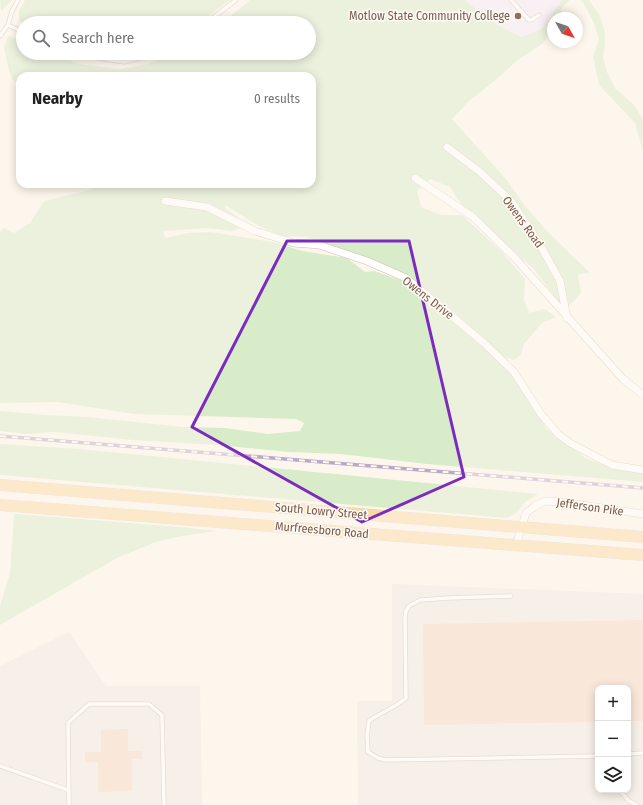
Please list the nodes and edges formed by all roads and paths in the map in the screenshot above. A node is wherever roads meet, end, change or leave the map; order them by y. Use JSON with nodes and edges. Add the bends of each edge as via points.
{"nodes":[{"id":1,"x":18,"y":0,"type":"edge"},
{"id":2,"x":236,"y":0,"type":"edge"},
{"id":3,"x":511,"y":0,"type":"edge"},
{"id":4,"x":539,"y":15,"type":"dead end"},
{"id":5,"x":215,"y":16,"type":"edge"},
{"id":6,"x":8,"y":25,"type":"junction"},
{"id":7,"x":16,"y":29,"type":"edge"},
{"id":8,"x":0,"y":36,"type":"edge"},
{"id":9,"x":111,"y":60,"type":"edge"},
{"id":10,"x":132,"y":60,"type":"edge"},
{"id":11,"x":447,"y":147,"type":"dead end"},
{"id":12,"x":414,"y":178,"type":"dead end"},
{"id":13,"x":165,"y":201,"type":"dead end"},
{"id":14,"x":567,"y":318,"type":"junction"},
{"id":15,"x":643,"y":395,"type":"edge"},
{"id":16,"x":643,"y":470,"type":"edge"},
{"id":17,"x":0,"y":485,"type":"edge"},
{"id":18,"x":0,"y":504,"type":"edge"},
{"id":19,"x":643,"y":514,"type":"edge"},
{"id":20,"x":522,"y":527,"type":"junction"},
{"id":21,"x":643,"y":537,"type":"edge"},
{"id":22,"x":516,"y":545,"type":"junction"},
{"id":23,"x":643,"y":555,"type":"edge"},
{"id":24,"x":511,"y":596,"type":"dead end"},
{"id":25,"x":643,"y":753,"type":"edge"},
{"id":26,"x":631,"y":754,"type":"edge"},
{"id":27,"x":595,"y":756,"type":"edge"},
{"id":28,"x":0,"y":766,"type":"edge"},
{"id":29,"x":68,"y":790,"type":"junction"},
{"id":30,"x":622,"y":793,"type":"edge"},
{"id":31,"x":68,"y":805,"type":"edge"},
{"id":32,"x":164,"y":805,"type":"edge"},
{"id":33,"x":637,"y":805,"type":"edge"}],
"edges":[{"from":1,"to":6,"type":"lane"},
{"from":2,"to":5,"type":"lane"},
{"from":3,"to":4,"type":"lane","via":[[529,20]]},
{"from":6,"to":7,"type":"lane"},
{"from":6,"to":8,"type":"lane"},
{"from":9,"to":10,"type":"lane"},
{"from":11,"to":14,"type":"street","name":"Owens Road","via":[[480,172],[516,208],[548,257],[560,281]]},
{"from":12,"to":14,"type":"street","via":[[473,217],[514,257]]},
{"from":13,"to":16,"type":"street","name":"Owens Drive","via":[[207,207],[255,230],[294,243],[320,245],[406,278],[484,343],[514,372],[540,414],[570,444],[612,465]]},
{"from":14,"to":15,"type":"street","via":[[622,379]]},
{"from":17,"to":20,"type":"main road","name":"South Lowry Street"},
{"from":18,"to":22,"type":"main road","name":"Murfreesboro Road"},
{"from":19,"to":20,"type":"street","name":"Jefferson Pike","via":[[545,501],[526,513]]},
{"from":20,"to":21,"type":"main road","name":"South Lowry Street"},
{"from":20,"to":22,"type":"street","name":"Jefferson Pike"},
{"from":22,"to":23,"type":"main road","name":"Murfreesboro Road"},
{"from":24,"to":27,"type":"lane","via":[[420,600],[409,606],[405,618],[406,698],[369,721],[368,752],[386,760]]},
{"from":25,"to":26,"type":"lane"},
{"from":28,"to":29,"type":"lane"},
{"from":29,"to":31,"type":"lane"},
{"from":29,"to":32,"type":"lane","via":[[68,723],[90,704],[149,704],[162,715]]},
{"from":30,"to":33,"type":"lane"}]}
